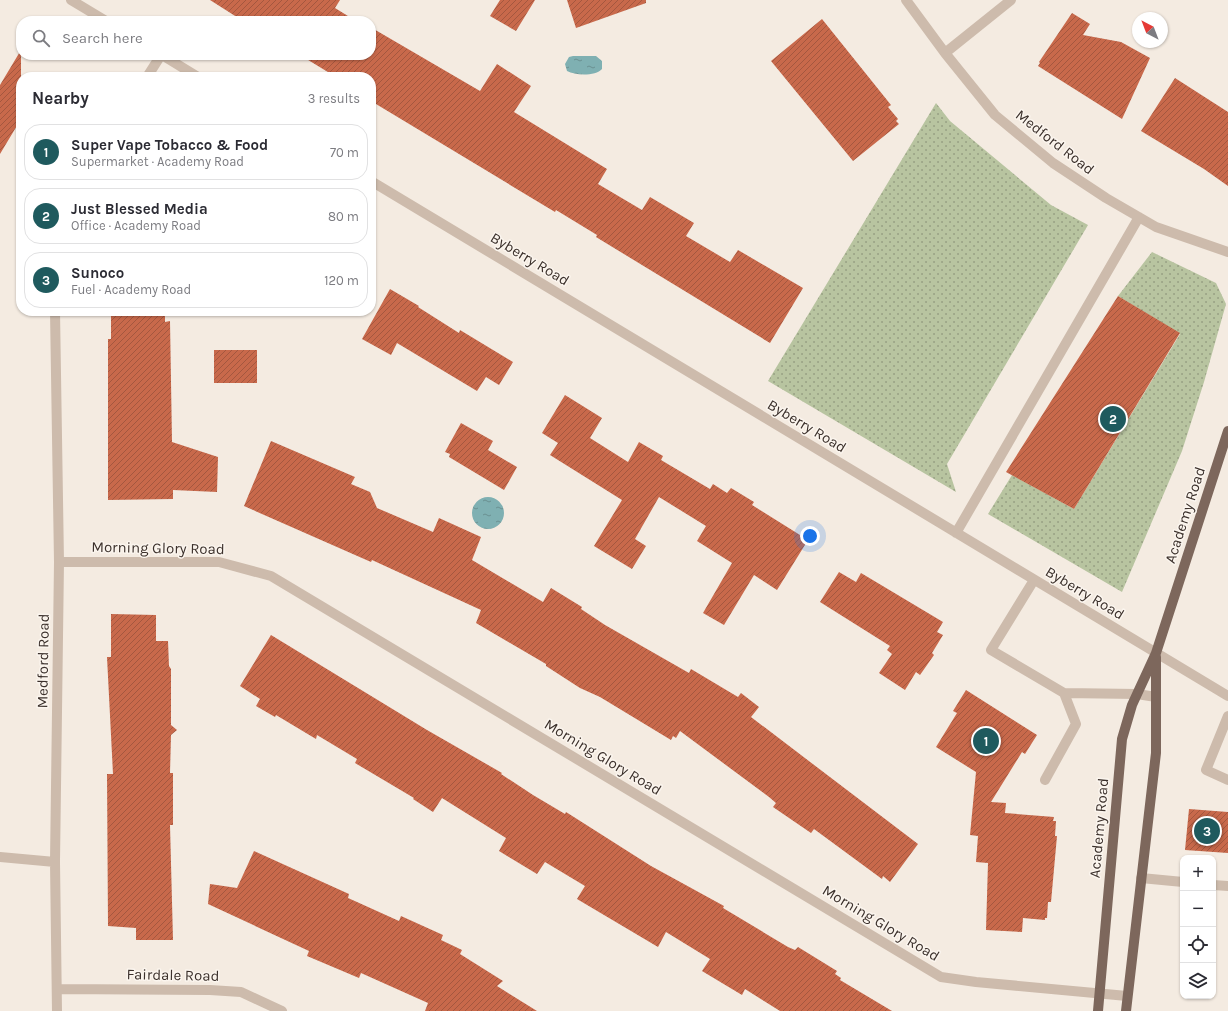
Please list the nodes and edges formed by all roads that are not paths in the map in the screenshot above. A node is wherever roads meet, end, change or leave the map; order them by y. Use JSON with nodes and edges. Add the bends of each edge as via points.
{"nodes":[{"id":1,"x":71,"y":0,"type":"edge"},
{"id":2,"x":906,"y":0,"type":"edge"},
{"id":3,"x":1011,"y":0,"type":"edge"},
{"id":4,"x":98,"y":16,"type":"edge"},
{"id":5,"x":945,"y":53,"type":"junction"},
{"id":6,"x":158,"y":60,"type":"edge"},
{"id":7,"x":169,"y":60,"type":"edge"},
{"id":8,"x":151,"y":72,"type":"edge"},
{"id":9,"x":190,"y":72,"type":"edge"},
{"id":10,"x":376,"y":184,"type":"edge"},
{"id":11,"x":1139,"y":217,"type":"junction"},
{"id":12,"x":1228,"y":252,"type":"edge"},
{"id":13,"x":54,"y":316,"type":"edge"},
{"id":14,"x":1228,"y":431,"type":"edge"},
{"id":15,"x":956,"y":533,"type":"junction"},
{"id":16,"x":59,"y":562,"type":"junction"},
{"id":17,"x":1034,"y":580,"type":"junction"},
{"id":18,"x":1156,"y":653,"type":"junction"},
{"id":19,"x":1064,"y":693,"type":"junction"},
{"id":20,"x":1137,"y":694,"type":"junction"},
{"id":21,"x":1228,"y":696,"type":"edge"},
{"id":22,"x":1156,"y":697,"type":"junction"},
{"id":23,"x":1228,"y":716,"type":"edge"},
{"id":24,"x":1045,"y":780,"type":"dead end"},
{"id":25,"x":1228,"y":780,"type":"edge"},
{"id":26,"x":0,"y":857,"type":"edge"},
{"id":27,"x":55,"y":862,"type":"junction"},
{"id":28,"x":1141,"y":878,"type":"junction"},
{"id":29,"x":1180,"y":882,"type":"edge"},
{"id":30,"x":1216,"y":885,"type":"edge"},
{"id":31,"x":1228,"y":886,"type":"edge"},
{"id":32,"x":58,"y":989,"type":"junction"},
{"id":33,"x":1099,"y":994,"type":"junction"},
{"id":34,"x":1128,"y":996,"type":"junction"},
{"id":35,"x":57,"y":1011,"type":"edge"},
{"id":36,"x":282,"y":1011,"type":"edge"},
{"id":37,"x":1098,"y":1011,"type":"edge"},
{"id":38,"x":1126,"y":1011,"type":"edge"}],
"edges":[{"from":1,"to":4,"type":"street"},
{"from":2,"to":5,"type":"street","name":"Medford Road"},
{"from":3,"to":5,"type":"street"},
{"from":5,"to":11,"type":"street","name":"Medford Road","via":[[995,114],[1053,164]]},
{"from":6,"to":8,"type":"street"},
{"from":7,"to":9,"type":"street"},
{"from":10,"to":15,"type":"street","name":"Byberry Road"},
{"from":11,"to":12,"type":"street","name":"Medford Road","via":[[1156,227]]},
{"from":11,"to":15,"type":"street"},
{"from":13,"to":16,"type":"street","name":"Medford Road"},
{"from":14,"to":18,"type":"main road","name":"Academy Road"},
{"from":15,"to":17,"type":"street","name":"Byberry Road"},
{"from":16,"to":27,"type":"street","name":"Medford Road"},
{"from":16,"to":33,"type":"street","name":"Morning Glory Road","via":[[219,562],[272,576],[941,977]]},
{"from":17,"to":18,"type":"street","name":"Byberry Road"},
{"from":17,"to":19,"type":"street","via":[[991,650]]},
{"from":18,"to":20,"type":"main road","name":"Academy Road"},
{"from":18,"to":21,"type":"street","name":"Byberry Road"},
{"from":18,"to":22,"type":"main road","name":"Academy Road"},
{"from":19,"to":20,"type":"street"},
{"from":19,"to":24,"type":"street","via":[[1076,724]]},
{"from":20,"to":22,"type":"street"},
{"from":20,"to":33,"type":"main road","name":"Academy Road","via":[[1122,739]]},
{"from":22,"to":28,"type":"main road","name":"Academy Road","via":[[1156,753]]},
{"from":23,"to":25,"type":"street","via":[[1206,770]]},
{"from":26,"to":27,"type":"street"},
{"from":27,"to":32,"type":"street","name":"Medford Road"},
{"from":28,"to":29,"type":"street"},
{"from":28,"to":34,"type":"main road","name":"Academy Road"},
{"from":30,"to":31,"type":"street"},
{"from":32,"to":35,"type":"street","name":"Medford Road"},
{"from":32,"to":36,"type":"street","name":"Fairdale Road","via":[[241,992]]},
{"from":33,"to":34,"type":"street","name":"Morning Glory Road"},
{"from":33,"to":37,"type":"main road","name":"Academy Road"},
{"from":34,"to":38,"type":"main road","name":"Academy Road"}]}
